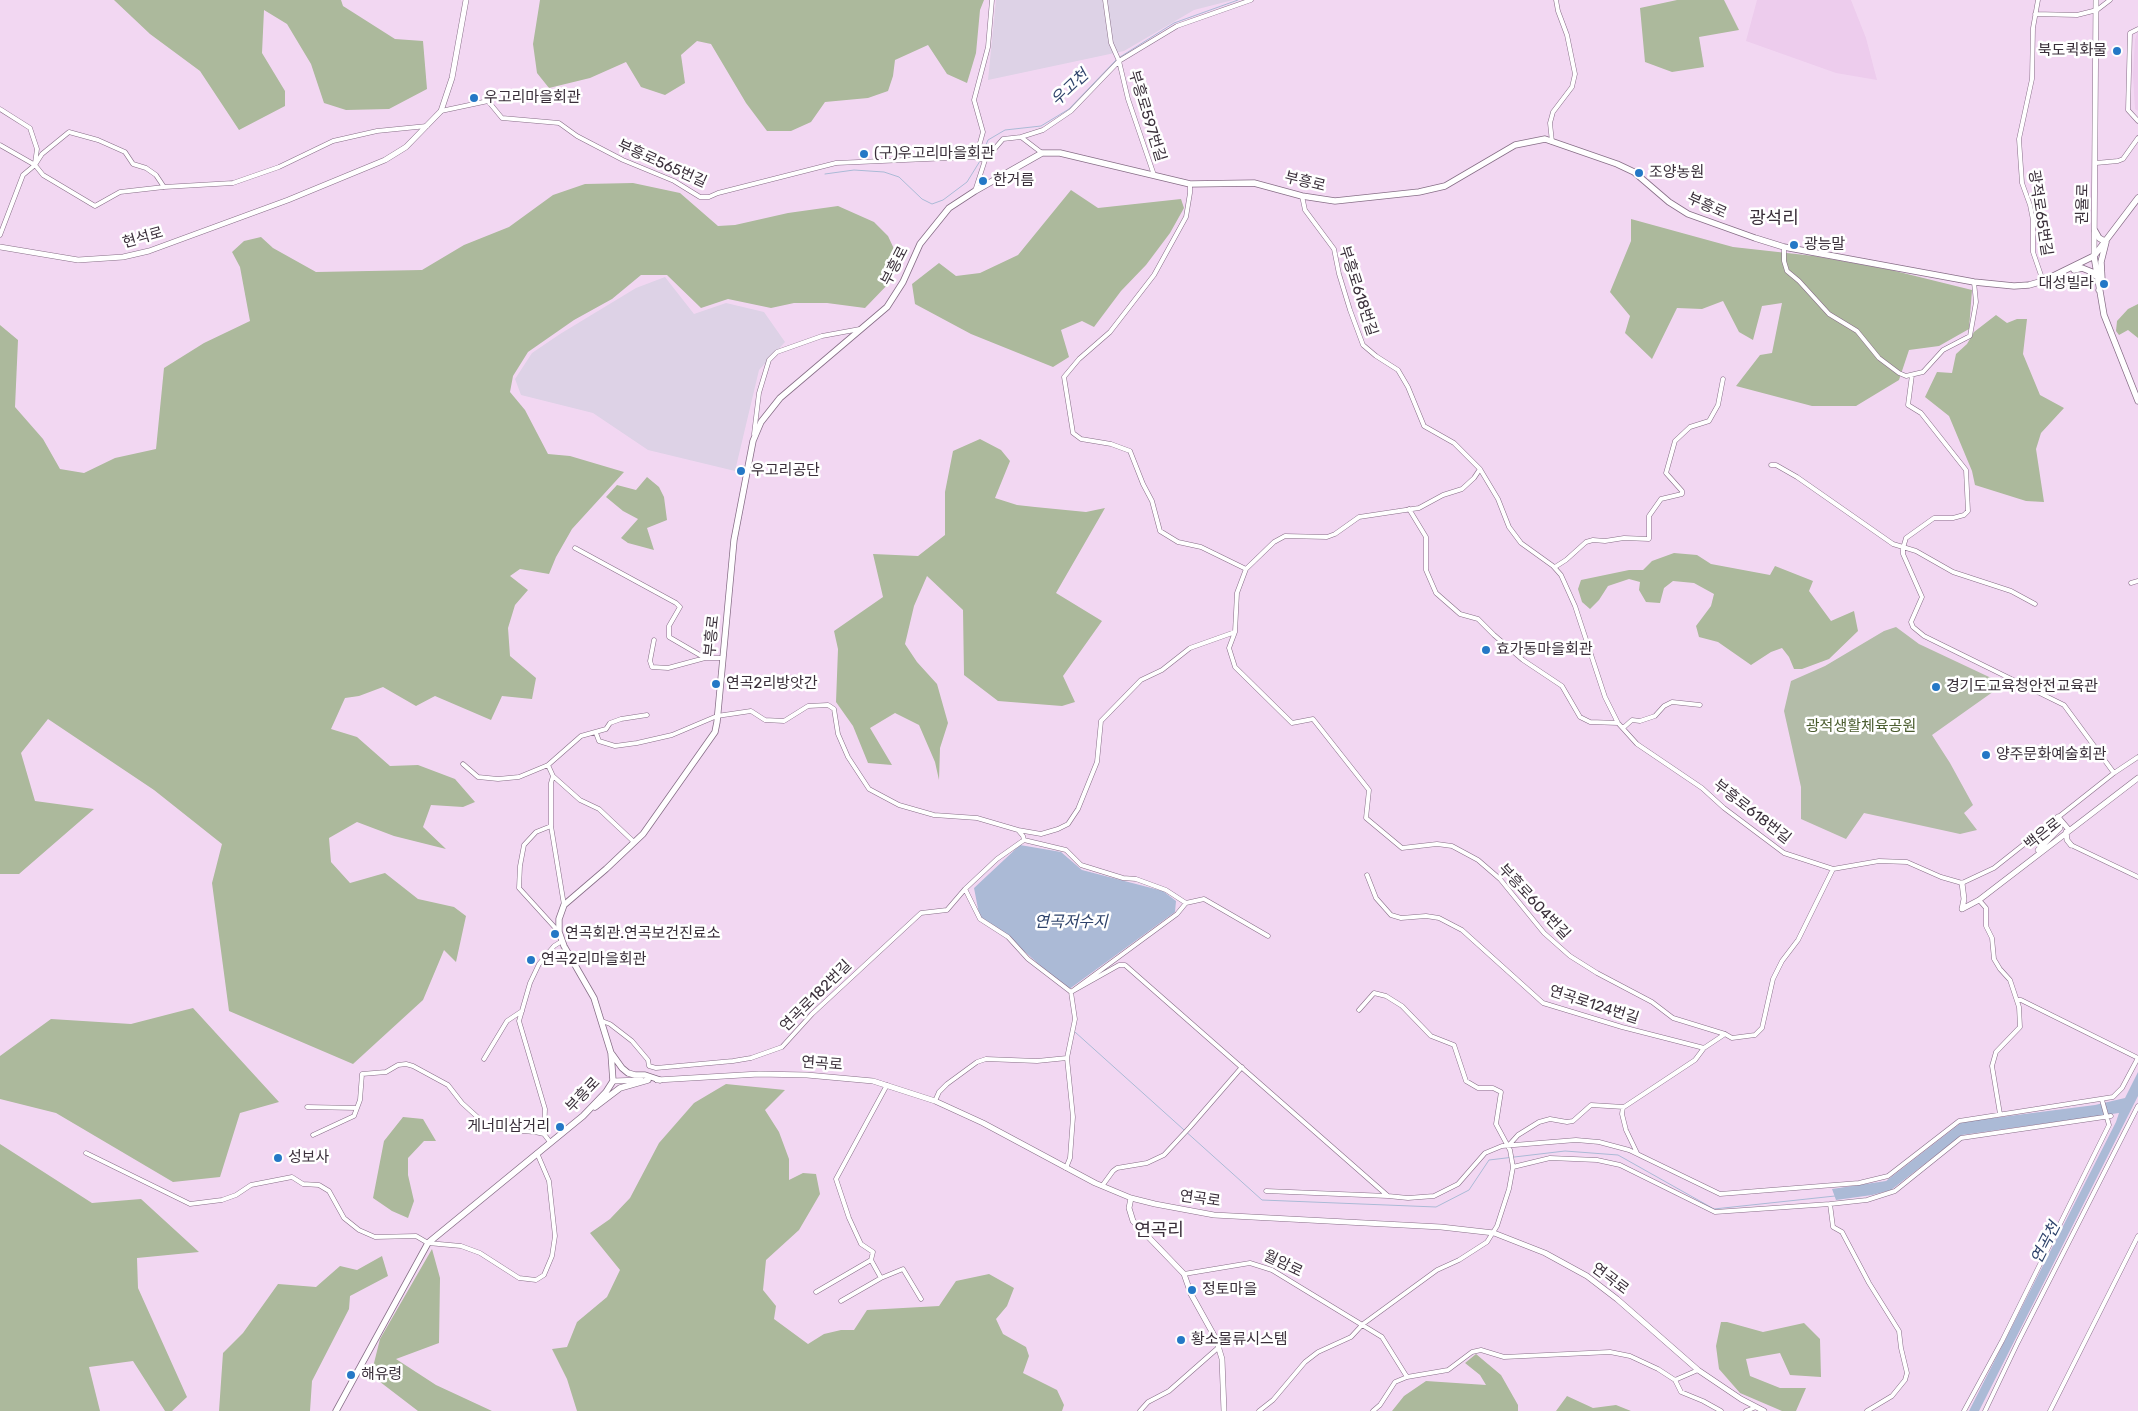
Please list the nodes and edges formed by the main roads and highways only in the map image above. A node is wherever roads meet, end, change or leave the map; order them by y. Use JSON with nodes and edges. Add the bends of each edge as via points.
{"nodes":[{"id":1,"x":2138,"y":198,"type":"edge"},
{"id":2,"x":2094,"y":231,"type":"road end"},
{"id":3,"x":2106,"y":242,"type":"junction"},
{"id":4,"x":2094,"y":256,"type":"junction"},
{"id":5,"x":2062,"y":272,"type":"junction"},
{"id":6,"x":2097,"y":277,"type":"junction"},
{"id":7,"x":2098,"y":290,"type":"junction"},
{"id":8,"x":2138,"y":401,"type":"edge"},
{"id":9,"x":612,"y":1053,"type":"junction"},
{"id":10,"x":648,"y":1080,"type":"road end"},
{"id":11,"x":660,"y":1080,"type":"road end"},
{"id":12,"x":583,"y":1116,"type":"junction"},
{"id":13,"x":336,"y":1411,"type":"edge"}],
"edges":[{"from":1,"to":3,"type":"main road","name":"부흥로"},
{"from":2,"to":3,"type":"main road"},
{"from":3,"to":4,"type":"main road","name":"부흥로"},
{"from":3,"to":7,"type":"main road"},
{"from":4,"to":5,"type":"main road","name":"부흥로"},
{"from":4,"to":6,"type":"main road","name":"권율로"},
{"from":5,"to":6,"type":"main road","via":[[2082,268]]},
{"from":5,"to":9,"type":"main road","name":"부흥로","via":[[2043,281],[2014,286],[1974,282],[1784,247],[1704,221],[1669,202],[1634,172],[1545,139],[1516,145],[1446,186],[1335,201],[1254,183],[1190,184],[1060,153],[1042,153],[949,208],[920,244],[903,282],[887,307],[776,403],[761,422],[753,441],[734,540],[715,732],[643,834],[564,905],[559,919],[562,941],[594,998]]},
{"from":6,"to":7,"type":"main road","name":"권율로"},
{"from":7,"to":8,"type":"main road","name":"권율로","via":[[2106,322]]},
{"from":9,"to":11,"type":"main road","via":[[628,1073]]},
{"from":9,"to":12,"type":"main road","name":"부흥로","via":[[612,1081]]},
{"from":10,"to":12,"type":"main road","via":[[620,1088]]},
{"from":12,"to":13,"type":"main road","name":"부흥로","via":[[428,1243]]}]}
